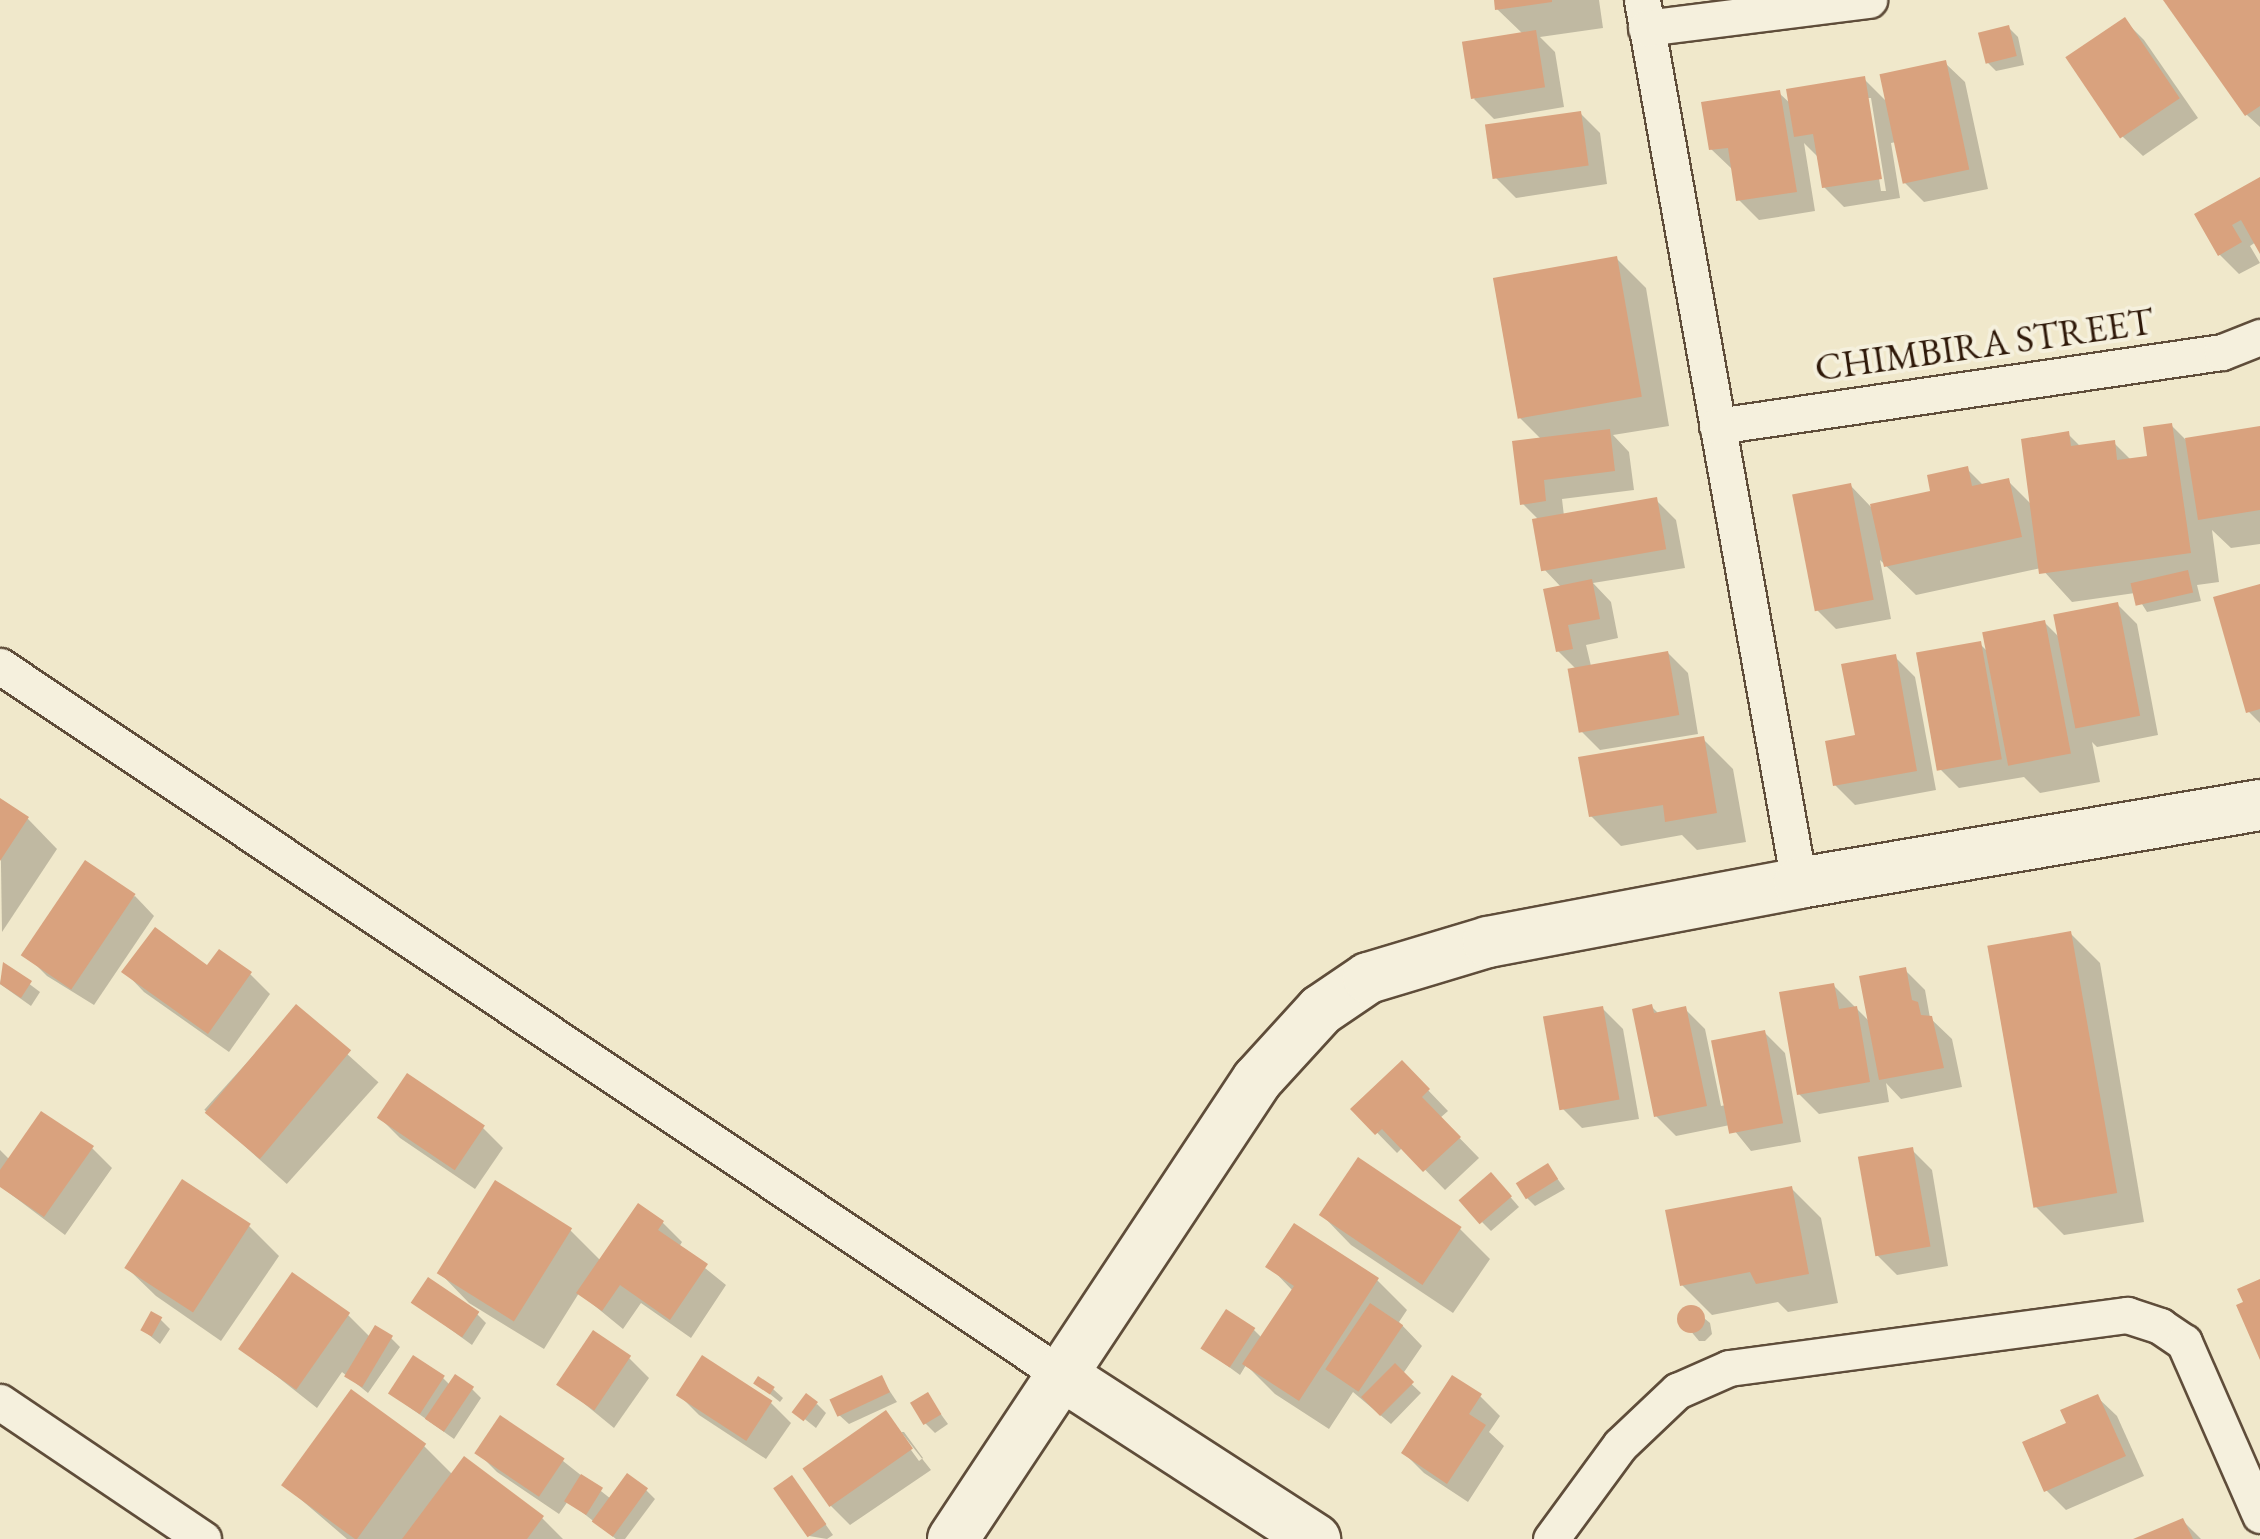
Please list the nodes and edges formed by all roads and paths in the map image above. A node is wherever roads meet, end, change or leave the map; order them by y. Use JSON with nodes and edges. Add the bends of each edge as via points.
{"nodes":[{"id":1,"x":1870,"y":0,"type":"edge"},
{"id":2,"x":1644,"y":14,"type":"edge"},
{"id":3,"x":2260,"y":338,"type":"edge"},
{"id":4,"x":1717,"y":426,"type":"junction"},
{"id":5,"x":0,"y":666,"type":"edge"},
{"id":6,"x":2260,"y":805,"type":"edge"},
{"id":7,"x":1798,"y":882,"type":"junction"},
{"id":8,"x":1060,"y":1374,"type":"junction"},
{"id":9,"x":0,"y":1402,"type":"edge"},
{"id":10,"x":2260,"y":1515,"type":"edge"},
{"id":11,"x":203,"y":1539,"type":"edge"},
{"id":12,"x":953,"y":1539,"type":"edge"},
{"id":13,"x":1315,"y":1539,"type":"edge"},
{"id":14,"x":1551,"y":1539,"type":"edge"}],
"edges":[{"from":1,"to":2,"type":"street"},
{"from":2,"to":4,"type":"street"},
{"from":3,"to":4,"type":"street","name":"CHIMBIRA STREET","via":[[2222,352]]},
{"from":4,"to":7,"type":"street"},
{"from":5,"to":8,"type":"street"},
{"from":6,"to":7,"type":"street"},
{"from":7,"to":8,"type":"street","via":[[1488,942],[1368,978],[1322,1010],[1256,1080]]},
{"from":8,"to":12,"type":"street"},
{"from":8,"to":13,"type":"street"},
{"from":9,"to":11,"type":"street"},
{"from":10,"to":14,"type":"street","via":[[2184,1342],[2127,1315],[1729,1368],[1677,1391],[1620,1445]]}]}
